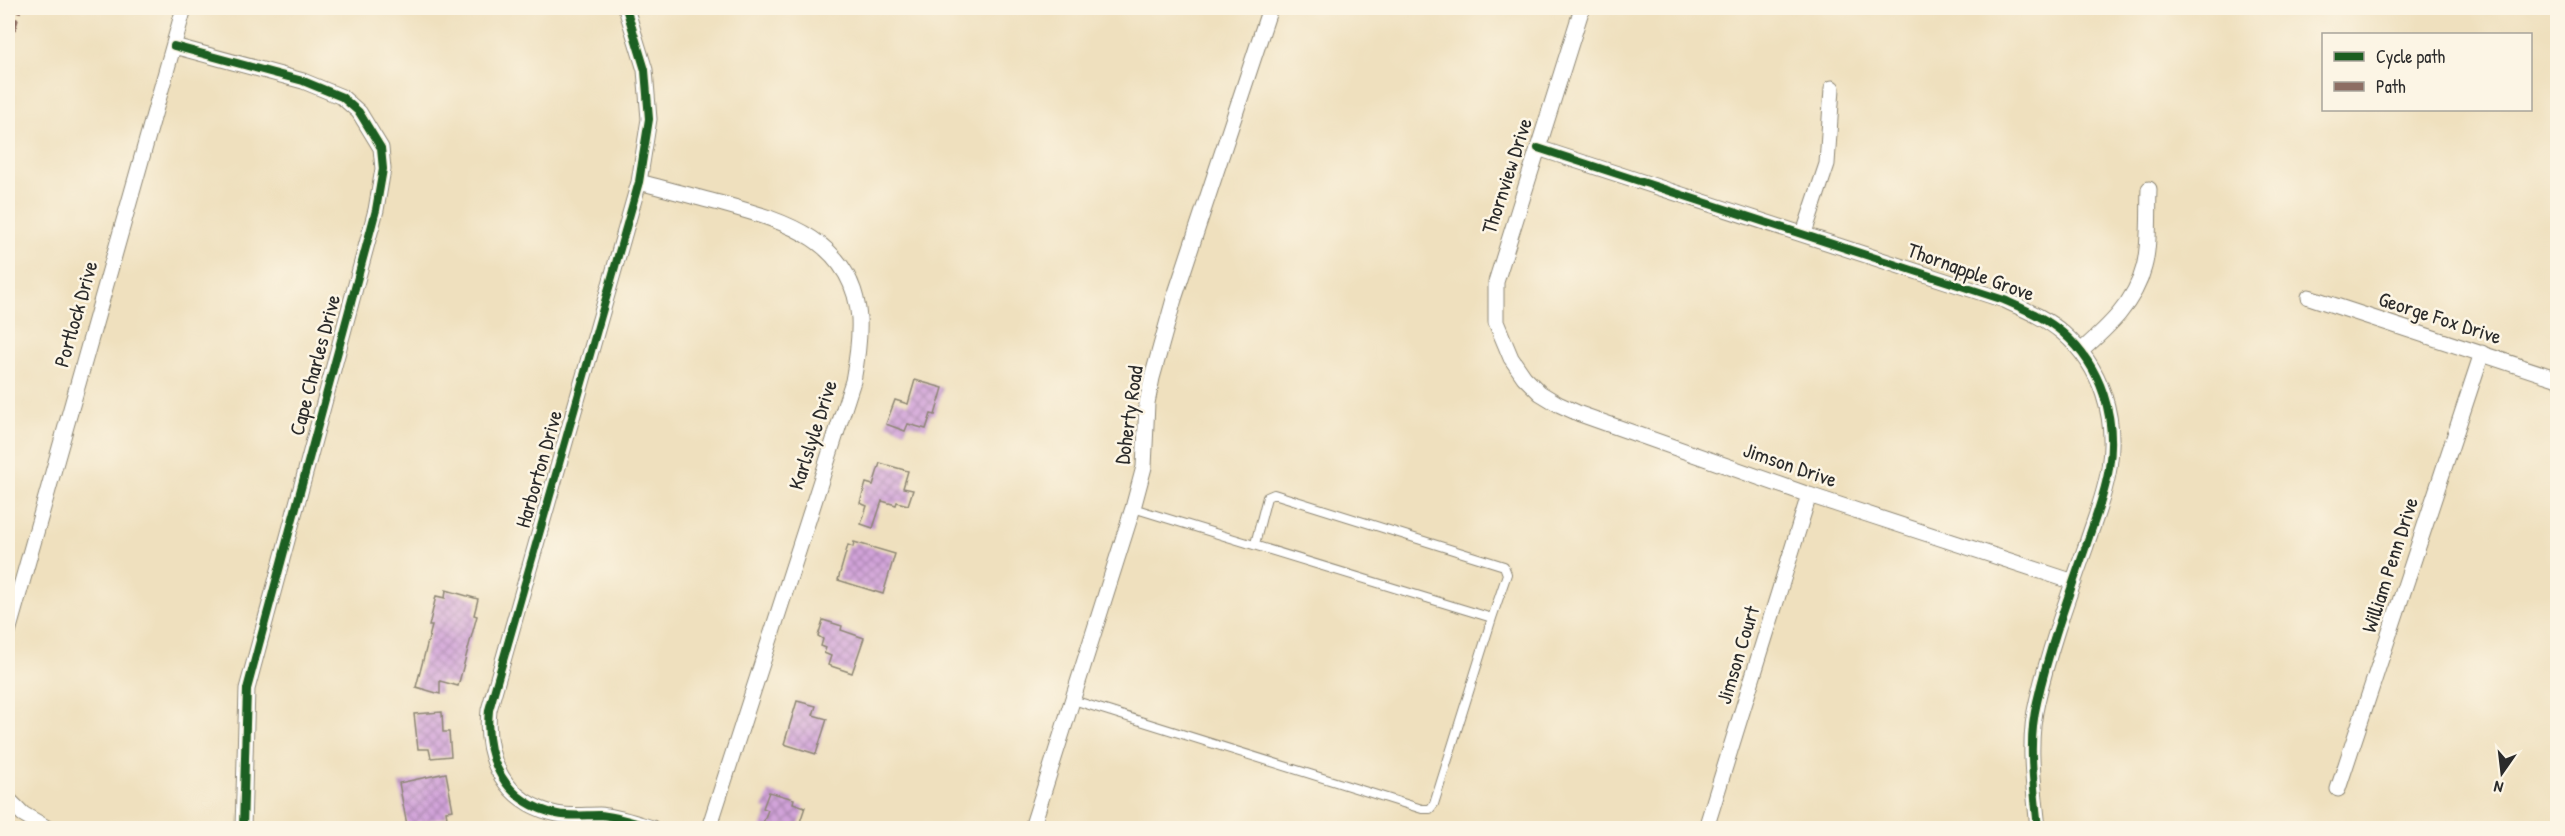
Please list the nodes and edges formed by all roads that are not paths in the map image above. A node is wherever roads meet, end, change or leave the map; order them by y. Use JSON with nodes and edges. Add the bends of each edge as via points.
{"nodes":[{"id":1,"x":184,"y":8,"type":"edge"},
{"id":2,"x":626,"y":8,"type":"edge"},
{"id":3,"x":1270,"y":8,"type":"edge"},
{"id":4,"x":1582,"y":8,"type":"edge"},
{"id":5,"x":174,"y":45,"type":"junction"},
{"id":6,"x":1832,"y":88,"type":"dead end"},
{"id":7,"x":1538,"y":148,"type":"junction"},
{"id":8,"x":639,"y":182,"type":"junction"},
{"id":9,"x":2149,"y":189,"type":"dead end"},
{"id":10,"x":1804,"y":233,"type":"junction"},
{"id":11,"x":2309,"y":297,"type":"dead end"},
{"id":12,"x":2081,"y":351,"type":"junction"},
{"id":13,"x":2482,"y":353,"type":"junction"},
{"id":14,"x":1511,"y":358,"type":"joint"},
{"id":15,"x":2558,"y":379,"type":"edge"},
{"id":16,"x":1809,"y":495,"type":"junction"},
{"id":17,"x":1133,"y":508,"type":"junction"},
{"id":18,"x":1255,"y":544,"type":"junction"},
{"id":19,"x":2074,"y":582,"type":"junction"},
{"id":20,"x":1492,"y":618,"type":"junction"},
{"id":21,"x":8,"y":633,"type":"edge"},
{"id":22,"x":1073,"y":700,"type":"junction"},
{"id":23,"x":2338,"y":789,"type":"dead end"},
{"id":24,"x":8,"y":799,"type":"edge"},
{"id":25,"x":47,"y":828,"type":"edge"},
{"id":26,"x":243,"y":828,"type":"edge"},
{"id":27,"x":652,"y":828,"type":"edge"},
{"id":28,"x":710,"y":828,"type":"edge"},
{"id":29,"x":1032,"y":828,"type":"edge"},
{"id":30,"x":1706,"y":828,"type":"edge"},
{"id":31,"x":2038,"y":828,"type":"edge"}],
"edges":[{"from":1,"to":5,"type":"street","name":"Portlock Drive"},
{"from":2,"to":8,"type":"street","name":"Harborton Drive","via":[[645,70],[647,90],[649,119]]},
{"from":3,"to":17,"type":"street","name":"Doherty Road","via":[[1158,355],[1147,403],[1144,467]]},
{"from":4,"to":7,"type":"street","name":"Thornview Drive"},
{"from":5,"to":21,"type":"street","name":"Portlock Drive"},
{"from":5,"to":26,"type":"street","name":"Cape Charles Drive","via":[[303,81],[342,97],[359,112],[381,148],[383,168],[376,210],[247,689]]},
{"from":6,"to":10,"type":"street","via":[[1827,164]]},
{"from":7,"to":10,"type":"street","name":"Thornapple Grove"},
{"from":7,"to":14,"type":"street","name":"Thornview Drive","via":[[1496,282],[1496,322]]},
{"from":8,"to":27,"type":"street","name":"Harborton Drive","via":[[489,710],[487,732],[498,770],[523,800],[560,815],[600,815]]},
{"from":8,"to":28,"type":"street","name":"Karlslyle Drive","via":[[770,217],[797,228],[838,260],[852,288],[859,316],[859,350],[853,381]]},
{"from":9,"to":12,"type":"street","via":[[2145,266],[2139,284],[2104,331]]},
{"from":10,"to":12,"type":"street","name":"Thornapple Grove","via":[[2004,300],[2036,314]]},
{"from":11,"to":13,"type":"street","name":"George Fox Drive"},
{"from":12,"to":19,"type":"street","name":"Thornapple Grove","via":[[2106,397],[2112,442],[2104,492]]},
{"from":13,"to":15,"type":"street","name":"George Fox Drive"},
{"from":13,"to":23,"type":"street","name":"William Penn Drive"},
{"from":14,"to":16,"type":"street","name":"Jimson Drive","via":[[1540,393],[1580,414]]},
{"from":16,"to":19,"type":"street","name":"Jimson Drive"},
{"from":16,"to":30,"type":"street","name":"Jimson Court"},
{"from":17,"to":18,"type":"lane"},
{"from":17,"to":22,"type":"street","name":"Doherty Road"},
{"from":18,"to":20,"type":"lane"},
{"from":18,"to":20,"type":"lane","via":[[1268,498],[1274,494],[1504,566],[1507,574]]},
{"from":19,"to":31,"type":"street","name":"Thornapple Grove","via":[[2036,705],[2032,769]]},
{"from":20,"to":22,"type":"lane","via":[[1430,810]]},
{"from":22,"to":29,"type":"street","name":"Doherty Road"},
{"from":24,"to":25,"type":"street","via":[[23,814]]}]}
